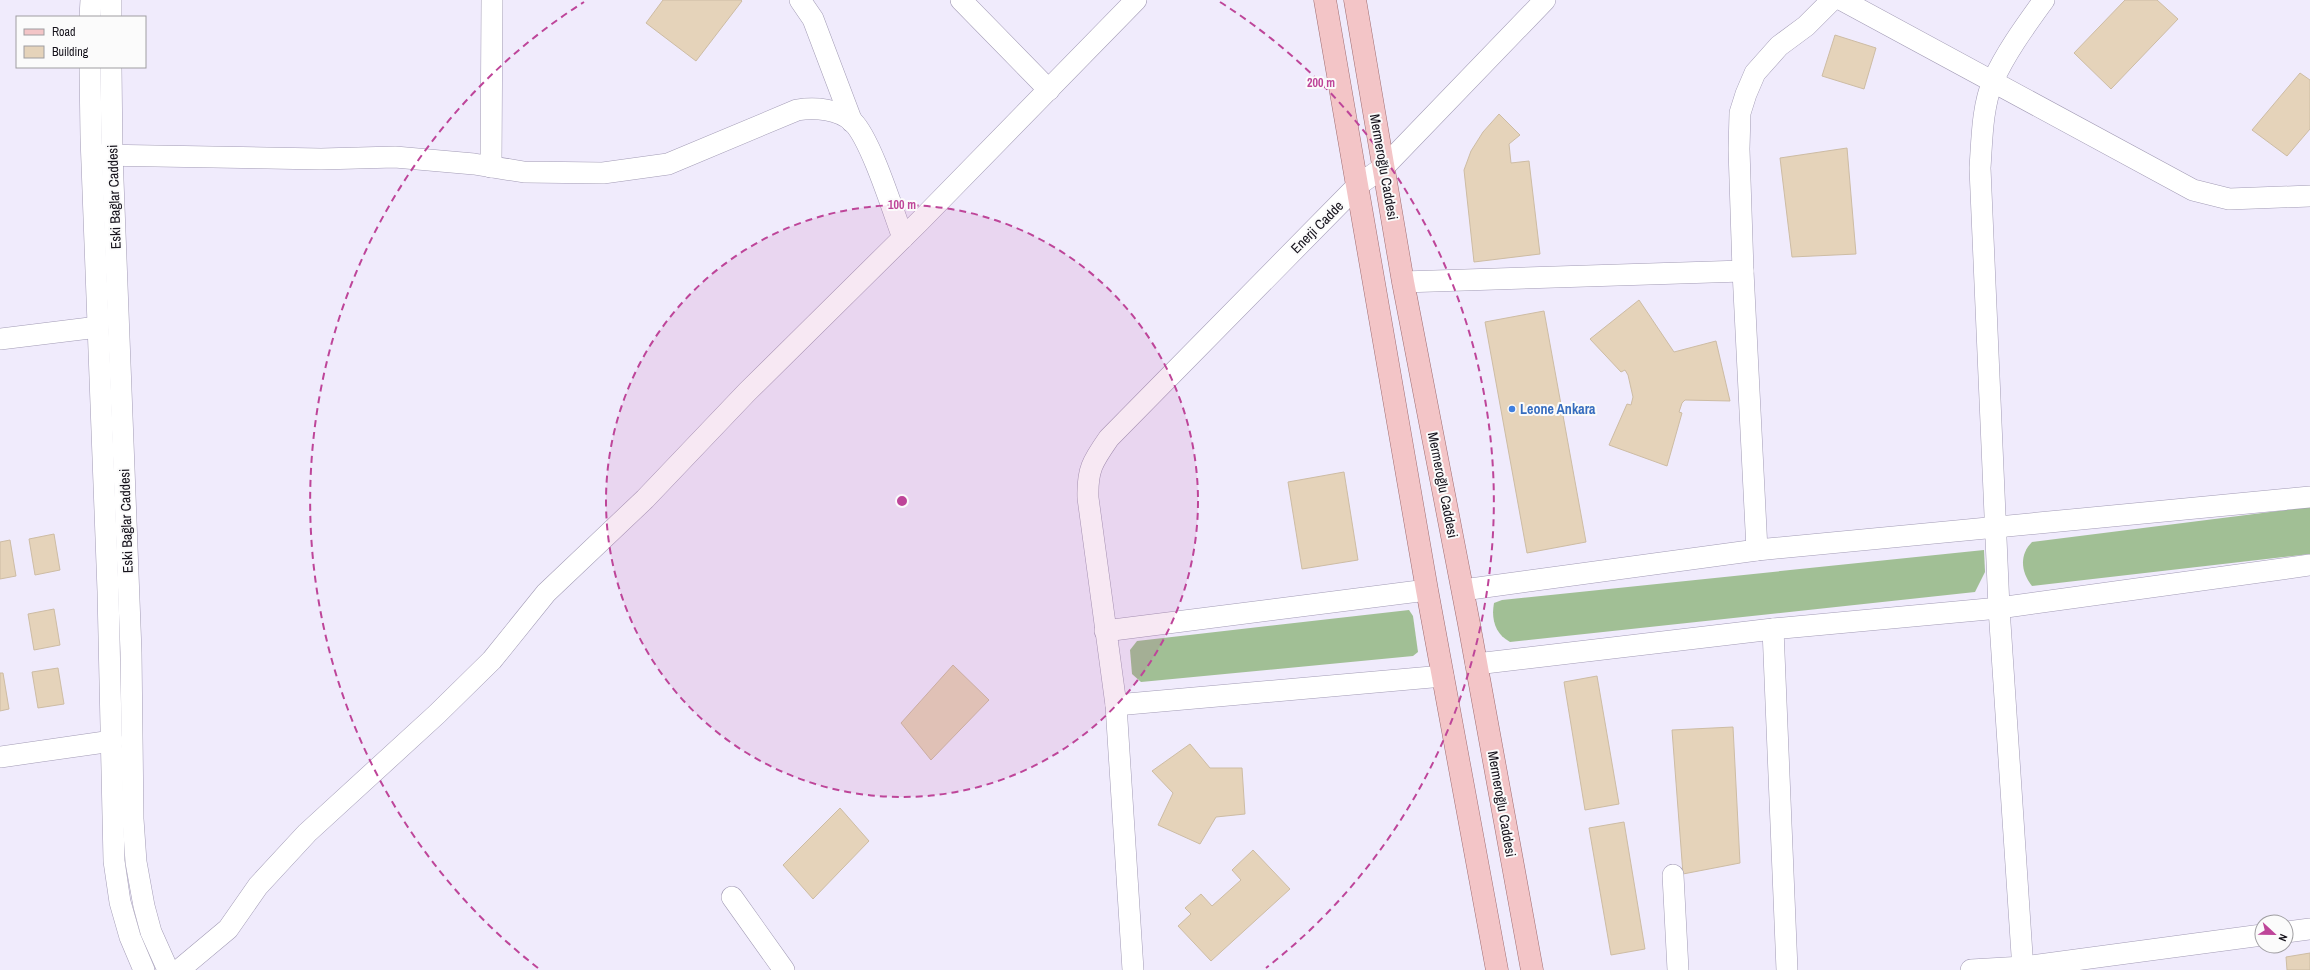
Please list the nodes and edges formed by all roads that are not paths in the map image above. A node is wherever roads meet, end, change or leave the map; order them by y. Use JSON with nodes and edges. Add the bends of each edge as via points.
{"nodes":[{"id":1,"x":91,"y":0,"type":"edge"},
{"id":2,"x":111,"y":0,"type":"edge"},
{"id":3,"x":492,"y":0,"type":"edge"},
{"id":4,"x":800,"y":0,"type":"edge"},
{"id":5,"x":961,"y":0,"type":"edge"},
{"id":6,"x":1136,"y":0,"type":"edge"},
{"id":7,"x":1325,"y":0,"type":"edge"},
{"id":8,"x":1355,"y":0,"type":"edge"},
{"id":9,"x":1545,"y":0,"type":"edge"},
{"id":10,"x":1832,"y":0,"type":"edge"},
{"id":11,"x":1842,"y":0,"type":"edge"},
{"id":12,"x":2044,"y":0,"type":"edge"},
{"id":13,"x":90,"y":16,"type":"edge"},
{"id":14,"x":111,"y":16,"type":"edge"},
{"id":15,"x":90,"y":68,"type":"edge"},
{"id":16,"x":111,"y":68,"type":"edge"},
{"id":17,"x":1993,"y":81,"type":"junction"},
{"id":18,"x":1049,"y":90,"type":"junction"},
{"id":19,"x":852,"y":122,"type":"junction"},
{"id":20,"x":112,"y":154,"type":"junction"},
{"id":21,"x":91,"y":156,"type":"junction"},
{"id":22,"x":491,"y":167,"type":"junction"},
{"id":23,"x":1384,"y":167,"type":"junction"},
{"id":24,"x":1358,"y":186,"type":"junction"},
{"id":25,"x":2310,"y":196,"type":"edge"},
{"id":26,"x":903,"y":238,"type":"junction"},
{"id":27,"x":1743,"y":271,"type":"junction"},
{"id":28,"x":1404,"y":282,"type":"junction"},
{"id":29,"x":98,"y":327,"type":"junction"},
{"id":30,"x":0,"y":339,"type":"edge"},
{"id":31,"x":2310,"y":497,"type":"edge"},
{"id":32,"x":1995,"y":528,"type":"junction"},
{"id":33,"x":1757,"y":550,"type":"junction"},
{"id":34,"x":2310,"y":565,"type":"edge"},
{"id":35,"x":1427,"y":590,"type":"junction"},
{"id":36,"x":1463,"y":590,"type":"junction"},
{"id":37,"x":1999,"y":608,"type":"junction"},
{"id":38,"x":1773,"y":629,"type":"junction"},
{"id":39,"x":1105,"y":631,"type":"junction"},
{"id":40,"x":1476,"y":664,"type":"junction"},
{"id":41,"x":1443,"y":676,"type":"junction"},
{"id":42,"x":1116,"y":705,"type":"junction"},
{"id":43,"x":112,"y":741,"type":"junction"},
{"id":44,"x":0,"y":757,"type":"edge"},
{"id":45,"x":1673,"y":875,"type":"dead end"},
{"id":46,"x":732,"y":897,"type":"dead end"},
{"id":47,"x":2310,"y":929,"type":"edge"},
{"id":48,"x":2294,"y":931,"type":"edge"},
{"id":49,"x":2254,"y":936,"type":"edge"},
{"id":50,"x":2023,"y":968,"type":"edge"},
{"id":51,"x":144,"y":970,"type":"edge"},
{"id":52,"x":168,"y":970,"type":"edge"},
{"id":53,"x":179,"y":970,"type":"edge"},
{"id":54,"x":784,"y":970,"type":"edge"},
{"id":55,"x":1133,"y":970,"type":"edge"},
{"id":56,"x":1497,"y":970,"type":"edge"},
{"id":57,"x":1532,"y":970,"type":"edge"},
{"id":58,"x":1678,"y":970,"type":"edge"},
{"id":59,"x":1787,"y":970,"type":"edge"},
{"id":60,"x":1971,"y":970,"type":"edge"}],
"edges":[{"from":1,"to":13,"type":"street"},
{"from":2,"to":14,"type":"street"},
{"from":3,"to":22,"type":"street"},
{"from":4,"to":19,"type":"street","via":[[813,19]]},
{"from":5,"to":18,"type":"street"},
{"from":6,"to":18,"type":"street"},
{"from":7,"to":24,"type":"main road","name":"Mermeroğlu Caddesi"},
{"from":8,"to":23,"type":"main road","name":"Mermeroğlu Caddesi"},
{"from":9,"to":23,"type":"street","name":"Enerji Cadde"},
{"from":10,"to":27,"type":"street","via":[[1806,26],[1779,46],[1755,73],[1746,94],[1740,113],[1739,149]]},
{"from":11,"to":17,"type":"street"},
{"from":12,"to":17,"type":"street","via":[[2012,47]]},
{"from":15,"to":21,"type":"street","name":"Eski Bağlar Caddesi"},
{"from":16,"to":20,"type":"street","name":"Eski Bağlar Caddesi"},
{"from":17,"to":25,"type":"street","via":[[2193,190],[2229,199]]},
{"from":17,"to":32,"type":"street","via":[[1988,100],[1980,168]]},
{"from":18,"to":26,"type":"street"},
{"from":19,"to":22,"type":"street","via":[[842,115],[825,110],[797,110],[690,156],[647,168],[603,173],[524,172]]},
{"from":19,"to":26,"type":"street","via":[[867,145]]},
{"from":20,"to":21,"type":"street"},
{"from":20,"to":22,"type":"street","via":[[321,160],[395,157]]},
{"from":20,"to":52,"type":"street","name":"Eski Bağlar Caddesi","via":[[131,652],[133,819],[136,862],[144,906],[151,932]]},
{"from":21,"to":29,"type":"street","name":"Eski Bağlar Caddesi"},
{"from":23,"to":24,"type":"street","name":"Enerji Cadde"},
{"from":23,"to":28,"type":"main road","name":"Mermeroğlu Caddesi"},
{"from":24,"to":35,"type":"main road","name":"Mermeroğlu Caddesi"},
{"from":24,"to":39,"type":"street","name":"Enerji Cadde","via":[[1109,438],[1093,460],[1088,478],[1088,498]]},
{"from":26,"to":53,"type":"street","via":[[747,392],[645,499],[546,593],[492,660],[307,833],[258,886],[228,929]]},
{"from":27,"to":28,"type":"street"},
{"from":27,"to":33,"type":"street"},
{"from":28,"to":36,"type":"main road","name":"Mermeroğlu Caddesi"},
{"from":29,"to":30,"type":"street"},
{"from":29,"to":43,"type":"street","name":"Eski Bağlar Caddesi"},
{"from":31,"to":32,"type":"street"},
{"from":32,"to":33,"type":"street"},
{"from":32,"to":37,"type":"street"},
{"from":33,"to":36,"type":"street"},
{"from":34,"to":37,"type":"street"},
{"from":35,"to":39,"type":"street"},
{"from":35,"to":41,"type":"main road","name":"Mermeroğlu Caddesi"},
{"from":36,"to":40,"type":"main road","name":"Mermeroğlu Caddesi"},
{"from":37,"to":38,"type":"street"},
{"from":37,"to":50,"type":"street"},
{"from":38,"to":40,"type":"street"},
{"from":38,"to":59,"type":"street"},
{"from":39,"to":42,"type":"street"},
{"from":40,"to":57,"type":"main road","name":"Mermeroğlu Caddesi"},
{"from":41,"to":42,"type":"street"},
{"from":41,"to":56,"type":"main road","name":"Mermeroğlu Caddesi"},
{"from":42,"to":55,"type":"street"},
{"from":43,"to":44,"type":"street"},
{"from":43,"to":51,"type":"street","name":"Eski Bağlar Caddesi","via":[[114,861],[120,902],[130,937]]},
{"from":45,"to":58,"type":"street"},
{"from":46,"to":54,"type":"street"},
{"from":47,"to":48,"type":"street"},
{"from":49,"to":50,"type":"street"},
{"from":50,"to":60,"type":"street"}]}
